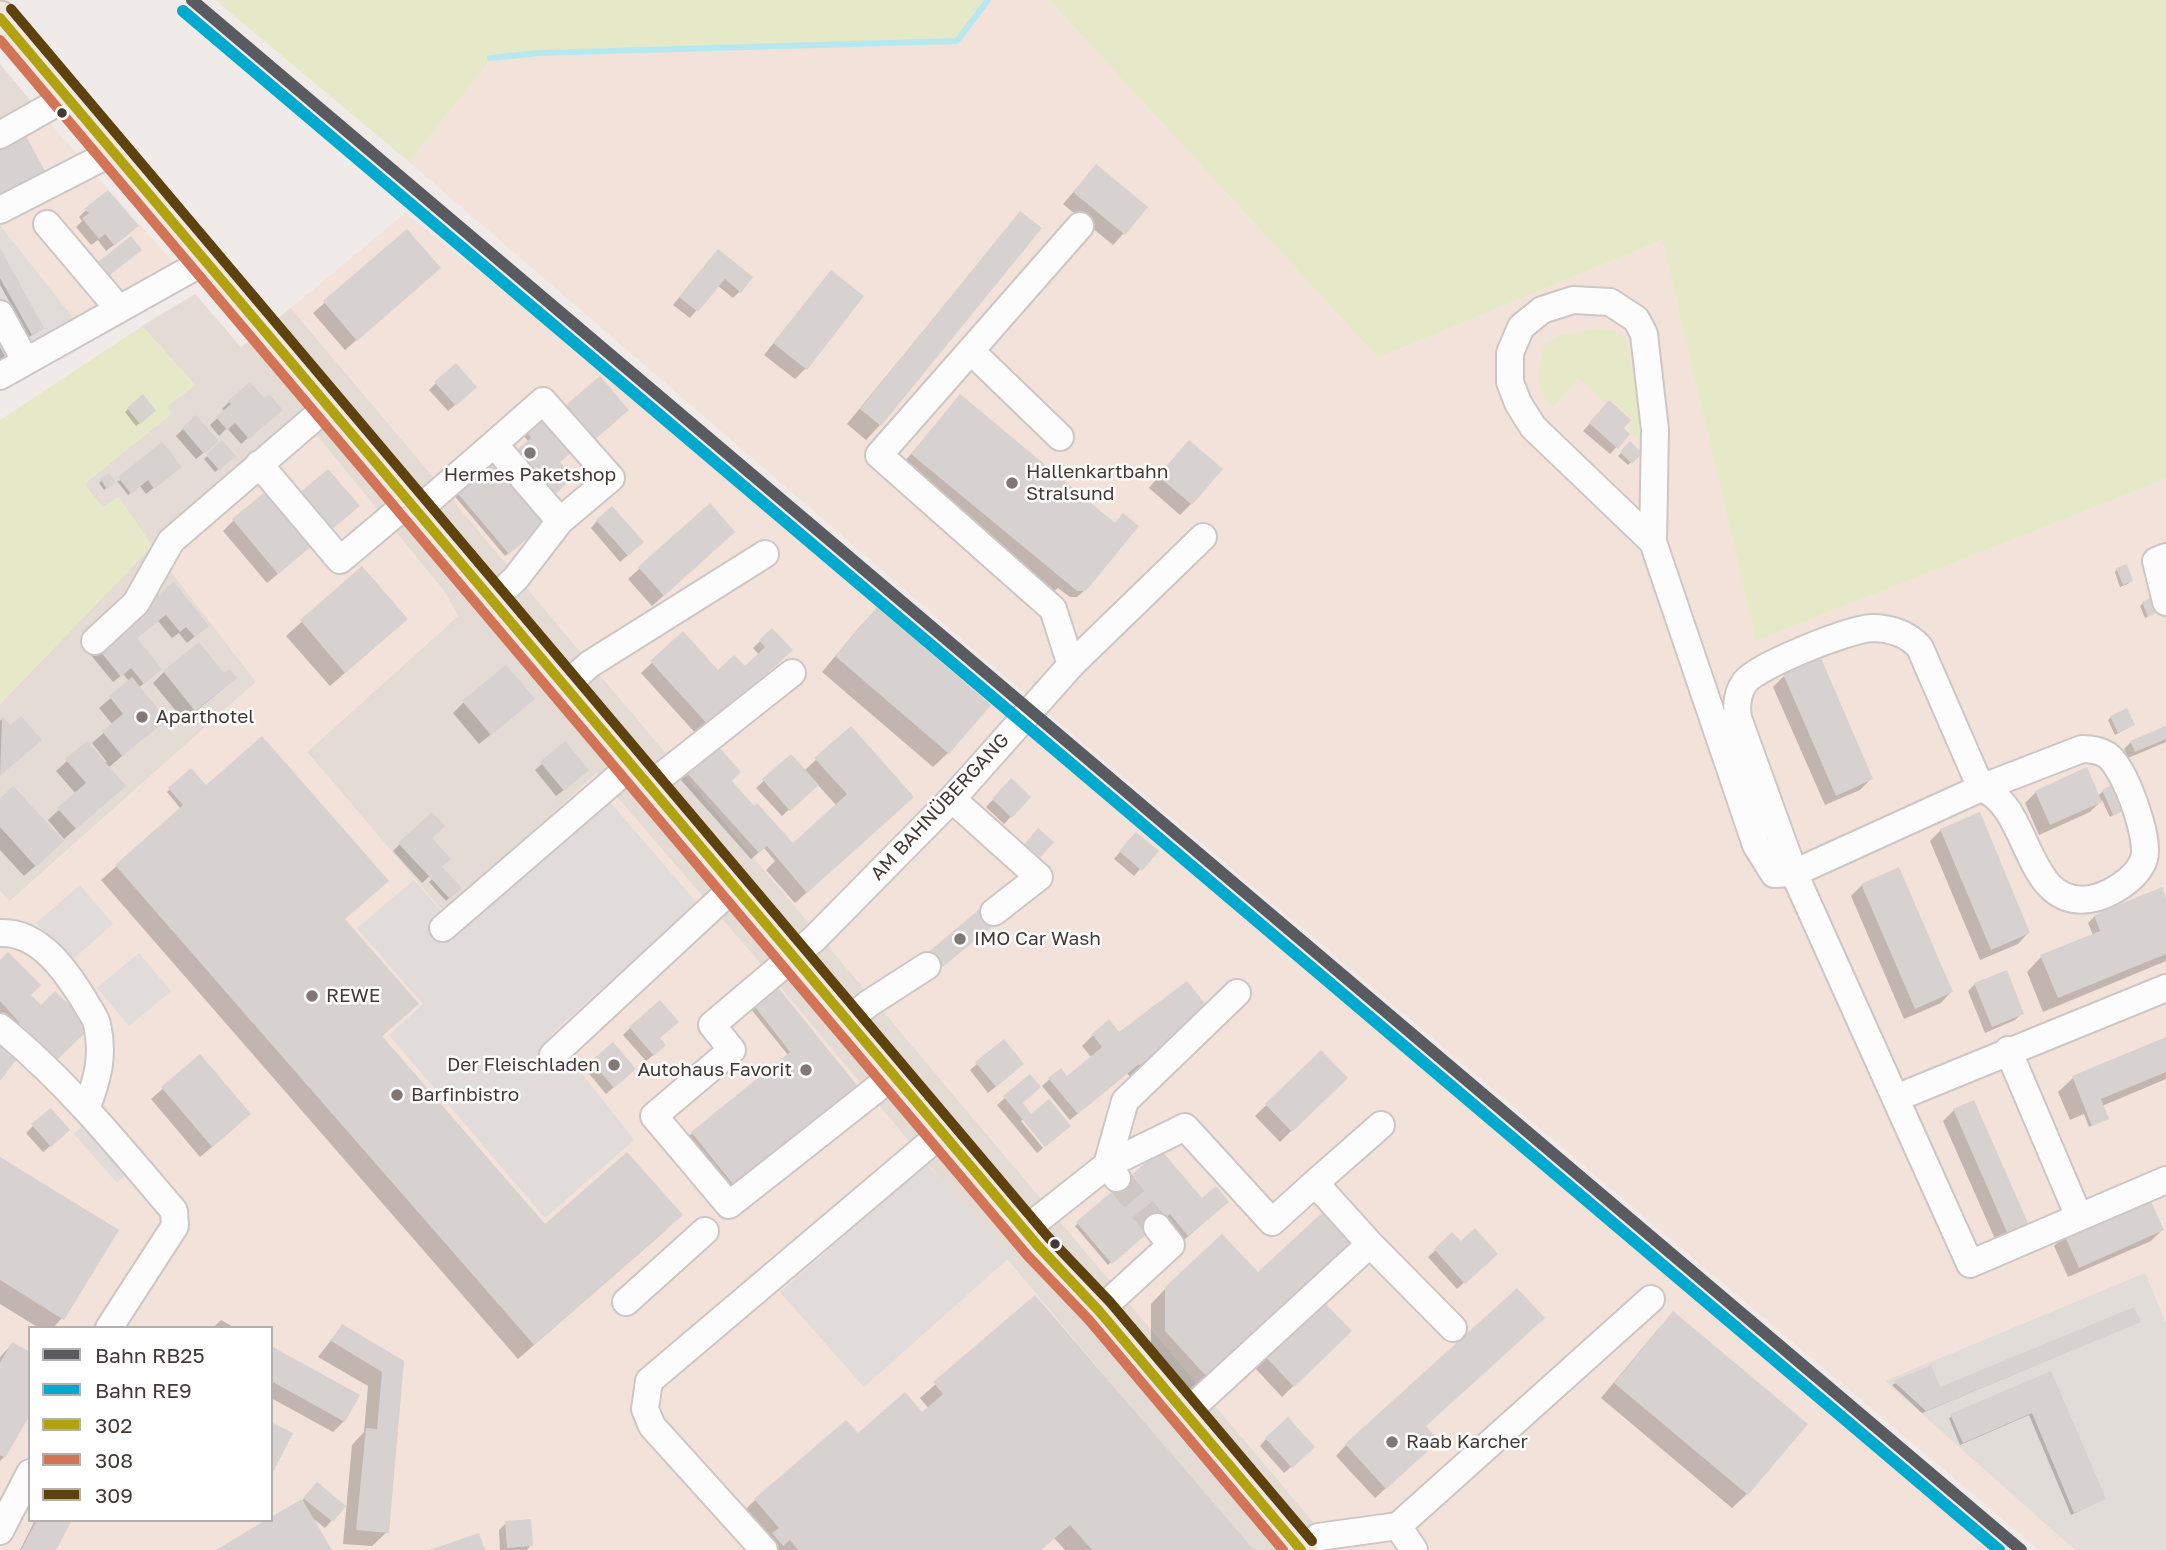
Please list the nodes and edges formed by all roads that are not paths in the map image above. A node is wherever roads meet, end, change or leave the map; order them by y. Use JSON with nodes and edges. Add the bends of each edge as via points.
{"nodes":[{"id":1,"x":0,"y":18,"type":"edge"},
{"id":2,"x":67,"y":97,"type":"junction"},
{"id":3,"x":0,"y":135,"type":"edge"},
{"id":4,"x":113,"y":152,"type":"junction"},
{"id":5,"x":0,"y":211,"type":"edge"},
{"id":6,"x":47,"y":225,"type":"dead end"},
{"id":7,"x":1080,"y":226,"type":"dead end"},
{"id":8,"x":205,"y":261,"type":"junction"},
{"id":9,"x":118,"y":309,"type":"junction"},
{"id":10,"x":0,"y":314,"type":"edge"},
{"id":11,"x":971,"y":351,"type":"junction"},
{"id":12,"x":24,"y":360,"type":"junction"},
{"id":13,"x":0,"y":376,"type":"edge"},
{"id":14,"x":328,"y":406,"type":"junction"},
{"id":15,"x":1060,"y":438,"type":"dead end"},
{"id":16,"x":494,"y":444,"type":"junction"},
{"id":17,"x":259,"y":464,"type":"junction"},
{"id":18,"x":413,"y":506,"type":"junction"},
{"id":19,"x":560,"y":522,"type":"junction"},
{"id":20,"x":1203,"y":537,"type":"dead end"},
{"id":21,"x":1653,"y":542,"type":"junction"},
{"id":22,"x":765,"y":554,"type":"dead end"},
{"id":23,"x":2166,"y":558,"type":"edge"},
{"id":24,"x":492,"y":600,"type":"junction"},
{"id":25,"x":2166,"y":602,"type":"edge"},
{"id":26,"x":95,"y":641,"type":"dead end"},
{"id":27,"x":1071,"y":665,"type":"junction"},
{"id":28,"x":792,"y":673,"type":"dead end"},
{"id":29,"x":565,"y":686,"type":"junction"},
{"id":30,"x":640,"y":776,"type":"junction"},
{"id":31,"x":1981,"y":788,"type":"junction"},
{"id":32,"x":952,"y":799,"type":"junction"},
{"id":33,"x":1794,"y":873,"type":"junction"},
{"id":34,"x":734,"y":887,"type":"junction"},
{"id":35,"x":995,"y":912,"type":"dead end"},
{"id":36,"x":443,"y":928,"type":"dead end"},
{"id":37,"x":0,"y":933,"type":"edge"},
{"id":38,"x":794,"y":957,"type":"junction"},
{"id":39,"x":928,"y":966,"type":"dead end"},
{"id":40,"x":2166,"y":988,"type":"edge"},
{"id":41,"x":1237,"y":993,"type":"dead end"},
{"id":42,"x":848,"y":1021,"type":"junction"},
{"id":43,"x":0,"y":1027,"type":"edge"},
{"id":44,"x":2008,"y":1050,"type":"junction"},
{"id":45,"x":553,"y":1055,"type":"dead end"},
{"id":46,"x":894,"y":1075,"type":"junction"},
{"id":47,"x":1896,"y":1098,"type":"junction"},
{"id":48,"x":86,"y":1108,"type":"junction"},
{"id":49,"x":1381,"y":1125,"type":"dead end"},
{"id":50,"x":942,"y":1133,"type":"junction"},
{"id":51,"x":1113,"y":1172,"type":"junction"},
{"id":52,"x":2166,"y":1180,"type":"edge"},
{"id":53,"x":1315,"y":1184,"type":"junction"},
{"id":54,"x":2079,"y":1217,"type":"junction"},
{"id":55,"x":1157,"y":1227,"type":"tunnel mouth"},
{"id":56,"x":1025,"y":1230,"type":"junction"},
{"id":57,"x":705,"y":1231,"type":"dead end"},
{"id":58,"x":1370,"y":1244,"type":"junction"},
{"id":59,"x":1651,"y":1299,"type":"dead end"},
{"id":60,"x":626,"y":1303,"type":"dead end"},
{"id":61,"x":1099,"y":1311,"type":"junction"},
{"id":62,"x":110,"y":1326,"type":"edge"},
{"id":63,"x":1453,"y":1328,"type":"dead end"},
{"id":64,"x":1185,"y":1414,"type":"junction"},
{"id":65,"x":28,"y":1477,"type":"edge"},
{"id":66,"x":1398,"y":1526,"type":"junction"},
{"id":67,"x":0,"y":1531,"type":"edge"},
{"id":68,"x":764,"y":1550,"type":"edge"},
{"id":69,"x":1301,"y":1550,"type":"edge"},
{"id":70,"x":1413,"y":1550,"type":"edge"}],
"edges":[{"from":1,"to":2,"type":"main road"},
{"from":2,"to":3,"type":"street"},
{"from":2,"to":4,"type":"main road"},
{"from":4,"to":5,"type":"street"},
{"from":4,"to":8,"type":"main road"},
{"from":6,"to":9,"type":"street"},
{"from":7,"to":11,"type":"street"},
{"from":8,"to":9,"type":"street"},
{"from":8,"to":14,"type":"main road"},
{"from":9,"to":12,"type":"street"},
{"from":10,"to":12,"type":"street"},
{"from":11,"to":15,"type":"street"},
{"from":11,"to":27,"type":"street","via":[[879,455],[1053,609]]},
{"from":12,"to":13,"type":"street"},
{"from":14,"to":17,"type":"street"},
{"from":14,"to":18,"type":"main road"},
{"from":16,"to":18,"type":"street"},
{"from":16,"to":19,"type":"street"},
{"from":16,"to":19,"type":"street","via":[[543,401],[611,478]]},
{"from":17,"to":18,"type":"street","via":[[340,560]]},
{"from":17,"to":26,"type":"street","via":[[171,541],[136,603]]},
{"from":18,"to":24,"type":"main road"},
{"from":19,"to":24,"type":"street","via":[[516,578]]},
{"from":20,"to":27,"type":"street","name":"AM BAHNÜBERGANG"},
{"from":21,"to":21,"type":"street","via":[[1655,416],[1640,326],[1620,305],[1601,300],[1573,300],[1542,310],[1521,327],[1510,353],[1510,382],[1518,404],[1533,427]]},
{"from":21,"to":33,"type":"street","via":[[1756,845],[1772,872],[1781,876]]},
{"from":22,"to":29,"type":"street","via":[[590,664]]},
{"from":23,"to":25,"type":"street","via":[[2156,561]]},
{"from":24,"to":29,"type":"main road"},
{"from":27,"to":32,"type":"street","name":"AM BAHNÜBERGANG"},
{"from":28,"to":30,"type":"street"},
{"from":29,"to":30,"type":"main road"},
{"from":30,"to":34,"type":"main road"},
{"from":30,"to":36,"type":"street"},
{"from":31,"to":31,"type":"street","via":[[2005,805],[2044,878],[2067,897],[2087,899],[2107,893],[2141,865],[2145,842],[2126,779],[2107,755],[2082,749]]},
{"from":31,"to":33,"type":"street"},
{"from":31,"to":33,"type":"street","via":[[1920,648],[1910,637],[1862,629],[1773,663],[1744,684],[1737,708]]},
{"from":32,"to":35,"type":"street","via":[[1039,877]]},
{"from":32,"to":38,"type":"street","name":"AM BAHNÜBERGANG"},
{"from":33,"to":47,"type":"street"},
{"from":34,"to":38,"type":"main road"},
{"from":34,"to":45,"type":"street"},
{"from":37,"to":48,"type":"street","via":[[25,937],[46,951],[97,1021],[101,1054]]},
{"from":38,"to":42,"type":"main road"},
{"from":38,"to":46,"type":"street","name":"AM BAHNÜBERGANG","via":[[712,1025],[732,1050],[654,1116],[729,1205]]},
{"from":39,"to":42,"type":"street"},
{"from":40,"to":44,"type":"street"},
{"from":41,"to":51,"type":"street","via":[[1125,1101]]},
{"from":42,"to":46,"type":"main road"},
{"from":43,"to":48,"type":"street"},
{"from":44,"to":47,"type":"street"},
{"from":44,"to":54,"type":"street"},
{"from":46,"to":50,"type":"main road"},
{"from":47,"to":54,"type":"street","via":[[1970,1264]]},
{"from":48,"to":62,"type":"street","via":[[174,1211],[174,1226]]},
{"from":49,"to":53,"type":"street"},
{"from":50,"to":56,"type":"main road"},
{"from":50,"to":68,"type":"street","via":[[649,1381],[645,1409],[652,1426]]},
{"from":51,"to":53,"type":"street","via":[[1185,1127],[1272,1222]]},
{"from":51,"to":56,"type":"street"},
{"from":52,"to":54,"type":"street"},
{"from":53,"to":58,"type":"street"},
{"from":55,"to":61,"type":"street","via":[[1171,1245]]},
{"from":56,"to":61,"type":"main road"},
{"from":57,"to":60,"type":"street"},
{"from":58,"to":63,"type":"street"},
{"from":58,"to":64,"type":"street"},
{"from":59,"to":66,"type":"street"},
{"from":61,"to":64,"type":"main road"},
{"from":64,"to":69,"type":"main road"},
{"from":65,"to":67,"type":"street"},
{"from":66,"to":69,"type":"street","via":[[1318,1537]]},
{"from":66,"to":70,"type":"street"}]}
